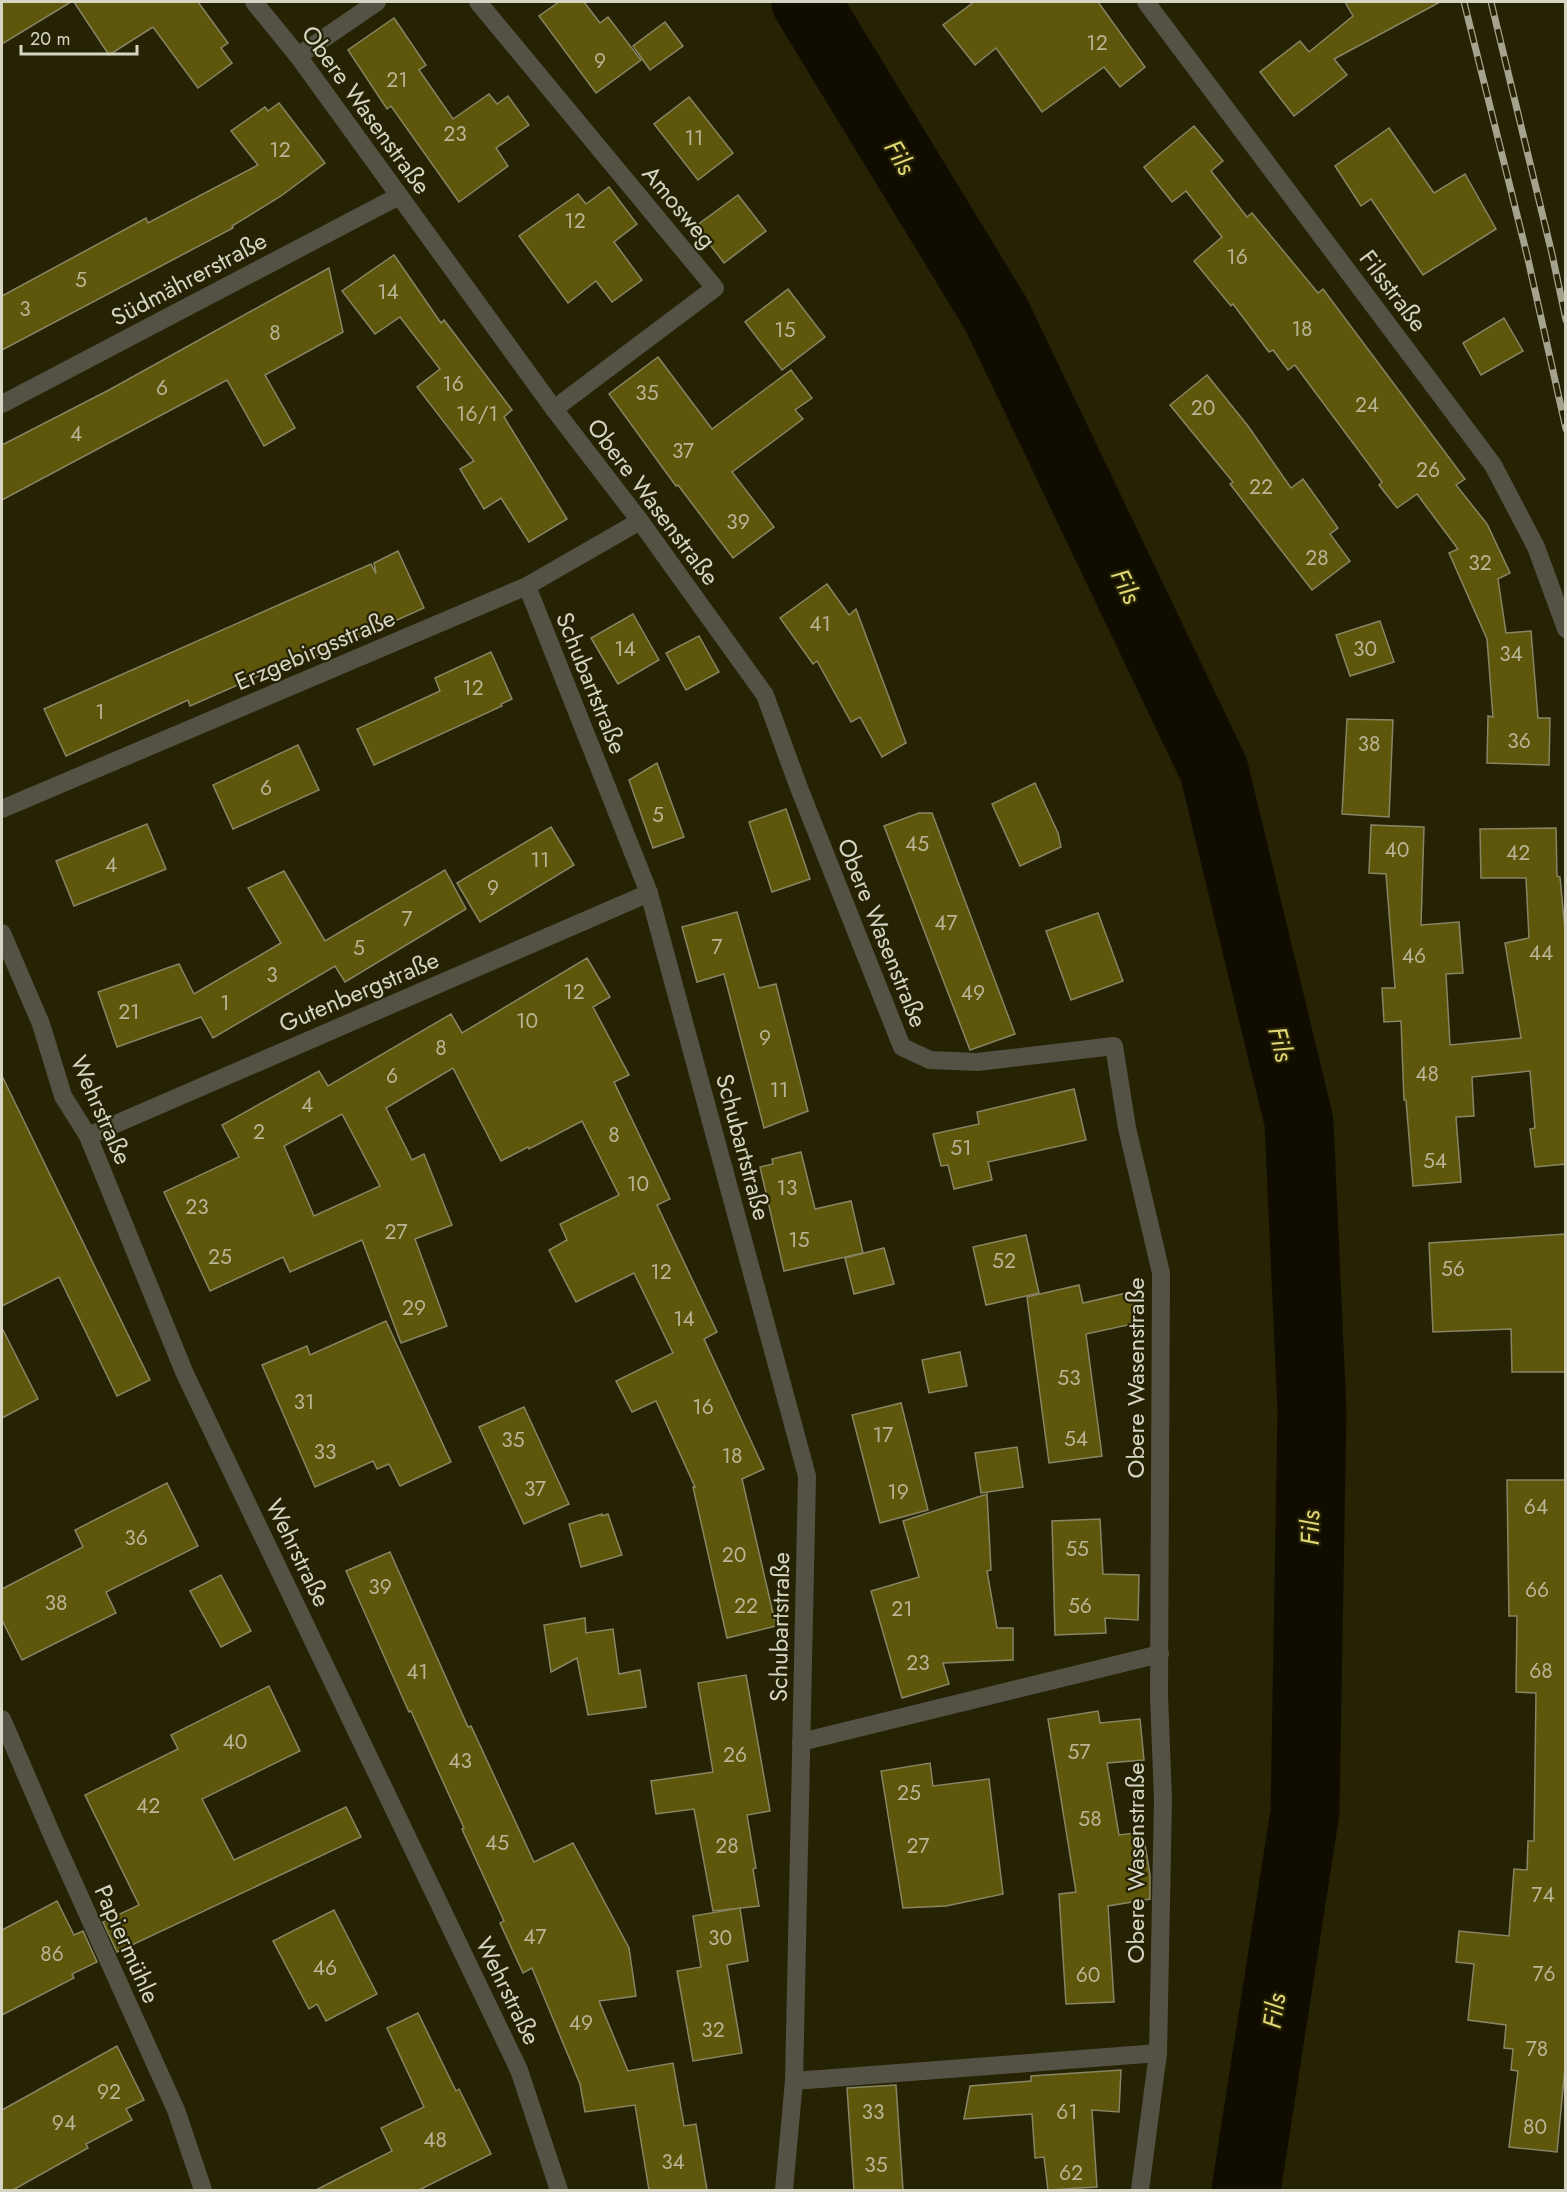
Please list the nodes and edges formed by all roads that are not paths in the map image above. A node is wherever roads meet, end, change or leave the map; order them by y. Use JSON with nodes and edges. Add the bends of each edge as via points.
{"nodes":[{"id":1,"x":254,"y":2,"type":"edge"},
{"id":2,"x":377,"y":2,"type":"edge"},
{"id":3,"x":478,"y":2,"type":"edge"},
{"id":4,"x":1146,"y":2,"type":"edge"},
{"id":5,"x":298,"y":56,"type":"junction"},
{"id":6,"x":399,"y":196,"type":"junction"},
{"id":7,"x":2,"y":404,"type":"edge"},
{"id":8,"x":554,"y":409,"type":"junction"},
{"id":9,"x":640,"y":521,"type":"junction"},
{"id":10,"x":527,"y":586,"type":"junction"},
{"id":11,"x":1566,"y":629,"type":"edge"},
{"id":12,"x":2,"y":808,"type":"edge"},
{"id":13,"x":650,"y":893,"type":"junction"},
{"id":14,"x":2,"y":933,"type":"edge"},
{"id":15,"x":88,"y":1136,"type":"junction"},
{"id":16,"x":1160,"y":1654,"type":"junction"},
{"id":17,"x":2,"y":1719,"type":"edge"},
{"id":18,"x":801,"y":1742,"type":"junction"},
{"id":19,"x":1158,"y":2053,"type":"junction"},
{"id":20,"x":794,"y":2081,"type":"junction"},
{"id":21,"x":203,"y":2190,"type":"edge"},
{"id":22,"x":559,"y":2190,"type":"edge"},
{"id":23,"x":784,"y":2190,"type":"edge"},
{"id":24,"x":1140,"y":2190,"type":"edge"}],
"edges":[{"from":1,"to":5,"type":"street","name":"Obere Wasenstraße"},
{"from":2,"to":5,"type":"street"},
{"from":3,"to":8,"type":"street","name":"Amosweg","via":[[715,288]]},
{"from":4,"to":11,"type":"street","name":"Filsstraße","via":[[1493,465],[1536,547]]},
{"from":5,"to":6,"type":"street","name":"Obere Wasenstraße"},
{"from":6,"to":7,"type":"street","name":"Südmährerstraße"},
{"from":6,"to":8,"type":"street","name":"Obere Wasenstraße"},
{"from":8,"to":9,"type":"street","name":"Obere Wasenstraße"},
{"from":9,"to":10,"type":"street","name":"Erzgebirgsstraße"},
{"from":9,"to":16,"type":"street","name":"Obere Wasenstraße","via":[[765,695],[902,1047],[930,1060],[977,1062],[1114,1046],[1127,1128],[1161,1274]]},
{"from":10,"to":12,"type":"street","name":"Erzgebirgsstraße"},
{"from":10,"to":13,"type":"street","name":"Schubartstraße"},
{"from":13,"to":15,"type":"street","name":"Gutenbergstraße"},
{"from":13,"to":18,"type":"street","name":"Schubartstraße","via":[[807,1476]]},
{"from":14,"to":15,"type":"street","name":"Wehrstraße","via":[[41,1024],[63,1096]]},
{"from":15,"to":22,"type":"street","name":"Wehrstraße","via":[[185,1374],[519,2070]]},
{"from":16,"to":18,"type":"street"},
{"from":16,"to":19,"type":"street","name":"Obere Wasenstraße","via":[[1163,1800]]},
{"from":17,"to":21,"type":"street","name":"Papiermühle","via":[[176,2110]]},
{"from":18,"to":20,"type":"street","name":"Schubartstraße"},
{"from":19,"to":20,"type":"street"},
{"from":19,"to":24,"type":"street","name":"Obere Wasenstraße"},
{"from":20,"to":23,"type":"street","name":"Schubartstraße"}]}
